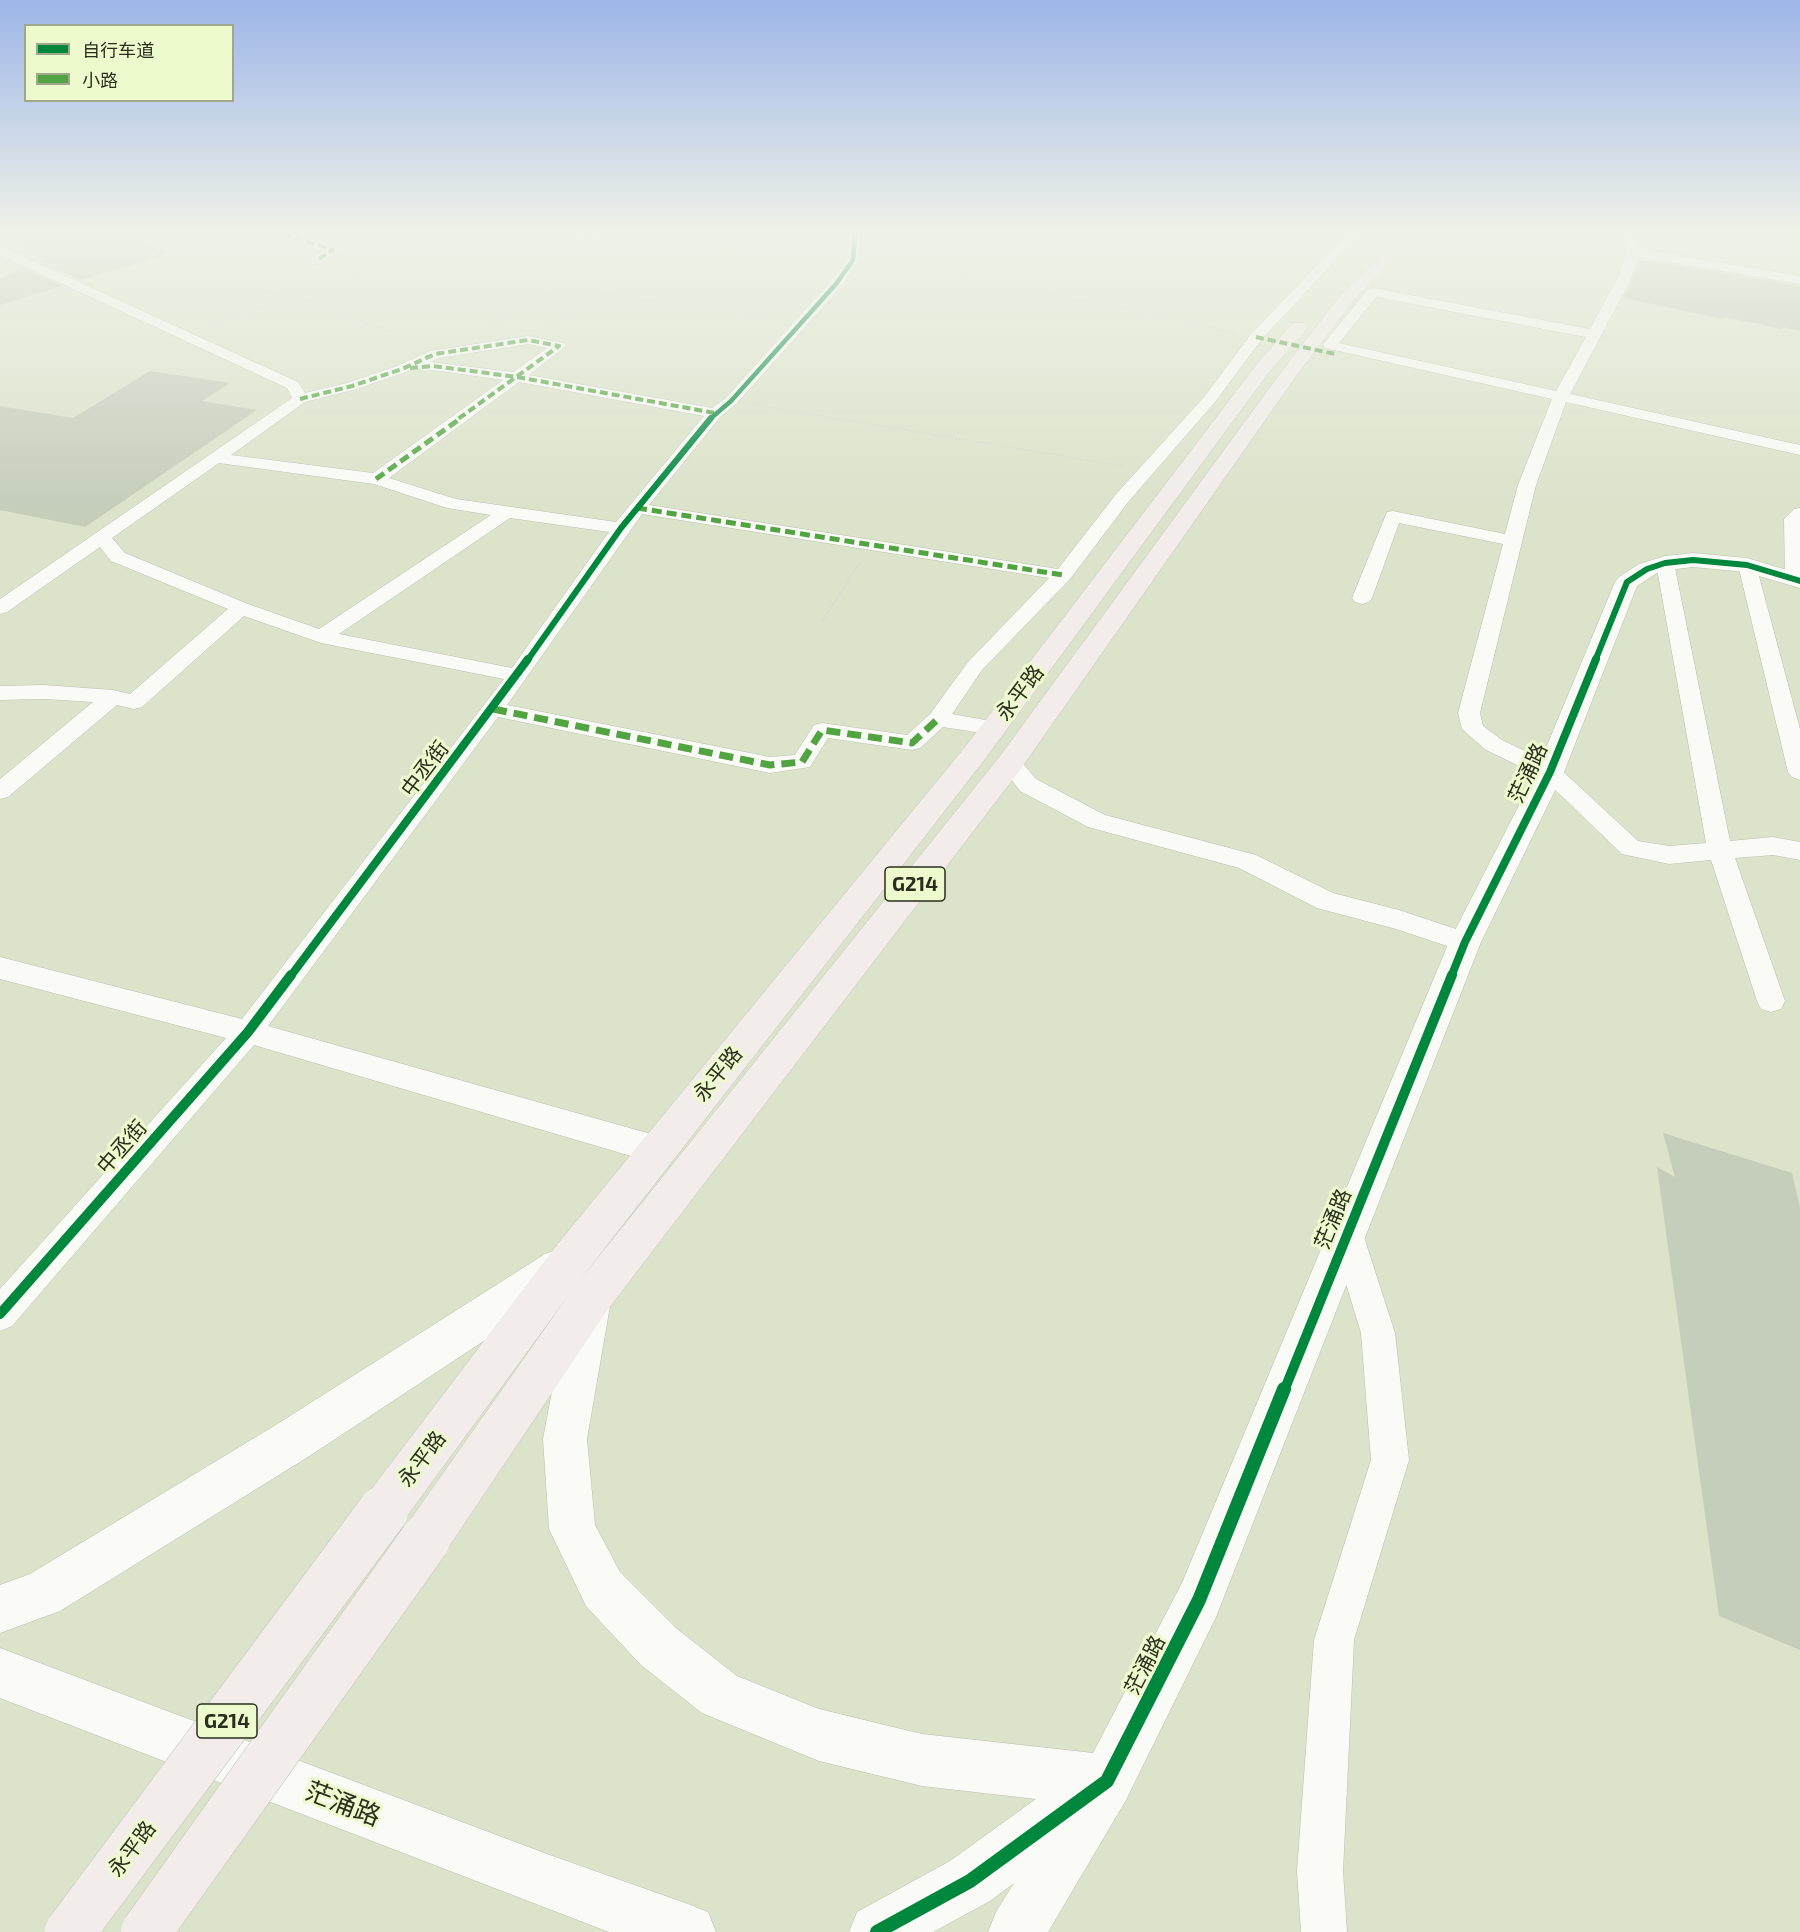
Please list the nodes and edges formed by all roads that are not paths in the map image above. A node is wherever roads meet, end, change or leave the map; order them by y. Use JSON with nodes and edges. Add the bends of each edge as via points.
{"nodes":[{"id":1,"x":161,"y":324,"type":"edge"},
{"id":2,"x":799,"y":324,"type":"edge"},
{"id":3,"x":1269,"y":324,"type":"edge"},
{"id":4,"x":1302,"y":324,"type":"edge"},
{"id":5,"x":1327,"y":324,"type":"edge"},
{"id":6,"x":1347,"y":324,"type":"edge"},
{"id":7,"x":1543,"y":324,"type":"edge"},
{"id":8,"x":1600,"y":324,"type":"edge"},
{"id":9,"x":1595,"y":334,"type":"junction"},
{"id":10,"x":402,"y":369,"type":"junction"},
{"id":11,"x":517,"y":377,"type":"junction"},
{"id":12,"x":1561,"y":396,"type":"junction"},
{"id":13,"x":300,"y":399,"type":"junction"},
{"id":14,"x":723,"y":407,"type":"junction"},
{"id":15,"x":1800,"y":450,"type":"edge"},
{"id":16,"x":217,"y":458,"type":"junction"},
{"id":17,"x":376,"y":479,"type":"junction"},
{"id":18,"x":637,"y":508,"type":"junction"},
{"id":19,"x":508,"y":511,"type":"junction"},
{"id":20,"x":1800,"y":513,"type":"edge"},
{"id":21,"x":621,"y":528,"type":"junction"},
{"id":22,"x":102,"y":538,"type":"junction"},
{"id":23,"x":1513,"y":541,"type":"junction"},
{"id":24,"x":1665,"y":563,"type":"junction"},
{"id":25,"x":1748,"y":565,"type":"junction"},
{"id":26,"x":1063,"y":575,"type":"junction"},
{"id":27,"x":1797,"y":580,"type":"edge"},
{"id":28,"x":1362,"y":598,"type":"dead end"},
{"id":29,"x":0,"y":608,"type":"edge"},
{"id":30,"x":241,"y":608,"type":"junction"},
{"id":31,"x":321,"y":637,"type":"junction"},
{"id":32,"x":517,"y":675,"type":"junction"},
{"id":33,"x":0,"y":693,"type":"edge"},
{"id":34,"x":113,"y":697,"type":"junction"},
{"id":35,"x":493,"y":709,"type":"junction"},
{"id":36,"x":938,"y":719,"type":"junction"},
{"id":37,"x":994,"y":728,"type":"junction"},
{"id":38,"x":975,"y":753,"type":"junction"},
{"id":39,"x":1010,"y":763,"type":"junction"},
{"id":40,"x":1550,"y":772,"type":"junction"},
{"id":41,"x":1800,"y":772,"type":"edge"},
{"id":42,"x":0,"y":791,"type":"edge"},
{"id":43,"x":1720,"y":851,"type":"junction"},
{"id":44,"x":1800,"y":851,"type":"edge"},
{"id":45,"x":1465,"y":942,"type":"junction"},
{"id":46,"x":0,"y":968,"type":"edge"},
{"id":47,"x":1771,"y":1001,"type":"dead end"},
{"id":48,"x":248,"y":1032,"type":"junction"},
{"id":49,"x":658,"y":1150,"type":"junction"},
{"id":50,"x":1347,"y":1234,"type":"junction"},
{"id":51,"x":581,"y":1279,"type":"junction"},
{"id":52,"x":0,"y":1314,"type":"edge"},
{"id":53,"x":0,"y":1609,"type":"edge"},
{"id":54,"x":0,"y":1673,"type":"edge"},
{"id":55,"x":1107,"y":1780,"type":"junction"},
{"id":56,"x":898,"y":1927,"type":"edge"},
{"id":57,"x":70,"y":1932,"type":"edge"},
{"id":58,"x":146,"y":1932,"type":"edge"},
{"id":59,"x":688,"y":1932,"type":"edge"},
{"id":60,"x":1016,"y":1932,"type":"edge"},
{"id":61,"x":1324,"y":1932,"type":"edge"}],
"edges":[{"from":1,"to":13,"type":"street","via":[[293,385]]},
{"from":2,"to":14,"type":"street","name":"中丞街"},
{"from":3,"to":26,"type":"street","via":[[1210,399],[1123,497]]},
{"from":4,"to":37,"type":"highway","name":"永平路","number":"G214","via":[[1263,368]]},
{"from":5,"to":39,"type":"highway","name":"永平路","number":"G214"},
{"from":6,"to":12,"type":"street","via":[[1330,345]]},
{"from":7,"to":9,"type":"street"},
{"from":8,"to":9,"type":"street"},
{"from":9,"to":12,"type":"street"},
{"from":10,"to":11,"type":"street","via":[[433,366]]},
{"from":10,"to":11,"type":"street","via":[[435,354],[528,340],[559,346]]},
{"from":10,"to":13,"type":"street"},
{"from":11,"to":14,"type":"street"},
{"from":11,"to":17,"type":"street"},
{"from":12,"to":15,"type":"street"},
{"from":12,"to":23,"type":"street","via":[[1527,486]]},
{"from":13,"to":16,"type":"street"},
{"from":14,"to":18,"type":"street","name":"中丞街"},
{"from":16,"to":17,"type":"street"},
{"from":16,"to":22,"type":"street"},
{"from":17,"to":19,"type":"street","via":[[453,504]]},
{"from":18,"to":21,"type":"street","name":"中丞街"},
{"from":18,"to":26,"type":"street"},
{"from":19,"to":21,"type":"street"},
{"from":19,"to":31,"type":"street"},
{"from":20,"to":27,"type":"street","via":[[1793,519]]},
{"from":21,"to":32,"type":"street","name":"中丞街"},
{"from":22,"to":29,"type":"street"},
{"from":22,"to":30,"type":"street","via":[[118,557]]},
{"from":23,"to":28,"type":"street","via":[[1393,516]]},
{"from":23,"to":40,"type":"street","via":[[1469,713],[1473,729],[1494,745]]},
{"from":24,"to":25,"type":"street","name":"茫涌路","via":[[1706,560]]},
{"from":24,"to":40,"type":"street","name":"茫涌路","via":[[1627,582]]},
{"from":24,"to":43,"type":"street"},
{"from":25,"to":27,"type":"street","name":"茫涌路"},
{"from":25,"to":41,"type":"street"},
{"from":26,"to":36,"type":"street","via":[[975,666]]},
{"from":30,"to":31,"type":"street"},
{"from":30,"to":34,"type":"street","via":[[134,702]]},
{"from":31,"to":32,"type":"street"},
{"from":32,"to":35,"type":"street","name":"中丞街"},
{"from":33,"to":34,"type":"street"},
{"from":34,"to":42,"type":"street"},
{"from":35,"to":36,"type":"street","via":[[770,765],[802,762],[822,730],[912,743]]},
{"from":35,"to":48,"type":"street","name":"中丞街"},
{"from":36,"to":37,"type":"street"},
{"from":37,"to":38,"type":"highway","name":"永平路","number":"G214"},
{"from":38,"to":39,"type":"highway"},
{"from":38,"to":49,"type":"highway","name":"永平路","number":"G214"},
{"from":39,"to":45,"type":"street","via":[[1028,785],[1097,821],[1247,861],[1326,902]]},
{"from":39,"to":51,"type":"highway","name":"永平路","number":"G214"},
{"from":40,"to":43,"type":"street","via":[[1631,848],[1669,855]]},
{"from":40,"to":45,"type":"street","name":"茫涌路"},
{"from":43,"to":44,"type":"street","via":[[1773,846]]},
{"from":43,"to":47,"type":"street"},
{"from":45,"to":50,"type":"street","name":"茫涌路"},
{"from":46,"to":48,"type":"street"},
{"from":48,"to":49,"type":"street"},
{"from":48,"to":52,"type":"street","name":"中丞街"},
{"from":49,"to":51,"type":"highway","name":"永平路","number":"G214"},
{"from":50,"to":55,"type":"street","name":"茫涌路","via":[[1198,1600]]},
{"from":50,"to":61,"type":"street","via":[[1378,1333],[1390,1460],[1334,1640],[1320,1871]]},
{"from":51,"to":53,"type":"street","via":[[255,1464],[43,1594]]},
{"from":51,"to":55,"type":"street","via":[[564,1438],[572,1529],[603,1589],[659,1647],[720,1695],[819,1735],[921,1760]]},
{"from":51,"to":57,"type":"highway","name":"永平路","number":"G214","bridge":true,"via":[[383,1511]]},
{"from":51,"to":58,"type":"highway","name":"永平路","number":"G214","bridge":true,"via":[[425,1540]]},
{"from":54,"to":59,"type":"street","name":"茫涌路"},
{"from":55,"to":56,"type":"street","name":"茫涌路","via":[[970,1881]]},
{"from":55,"to":60,"type":"street"}]}
